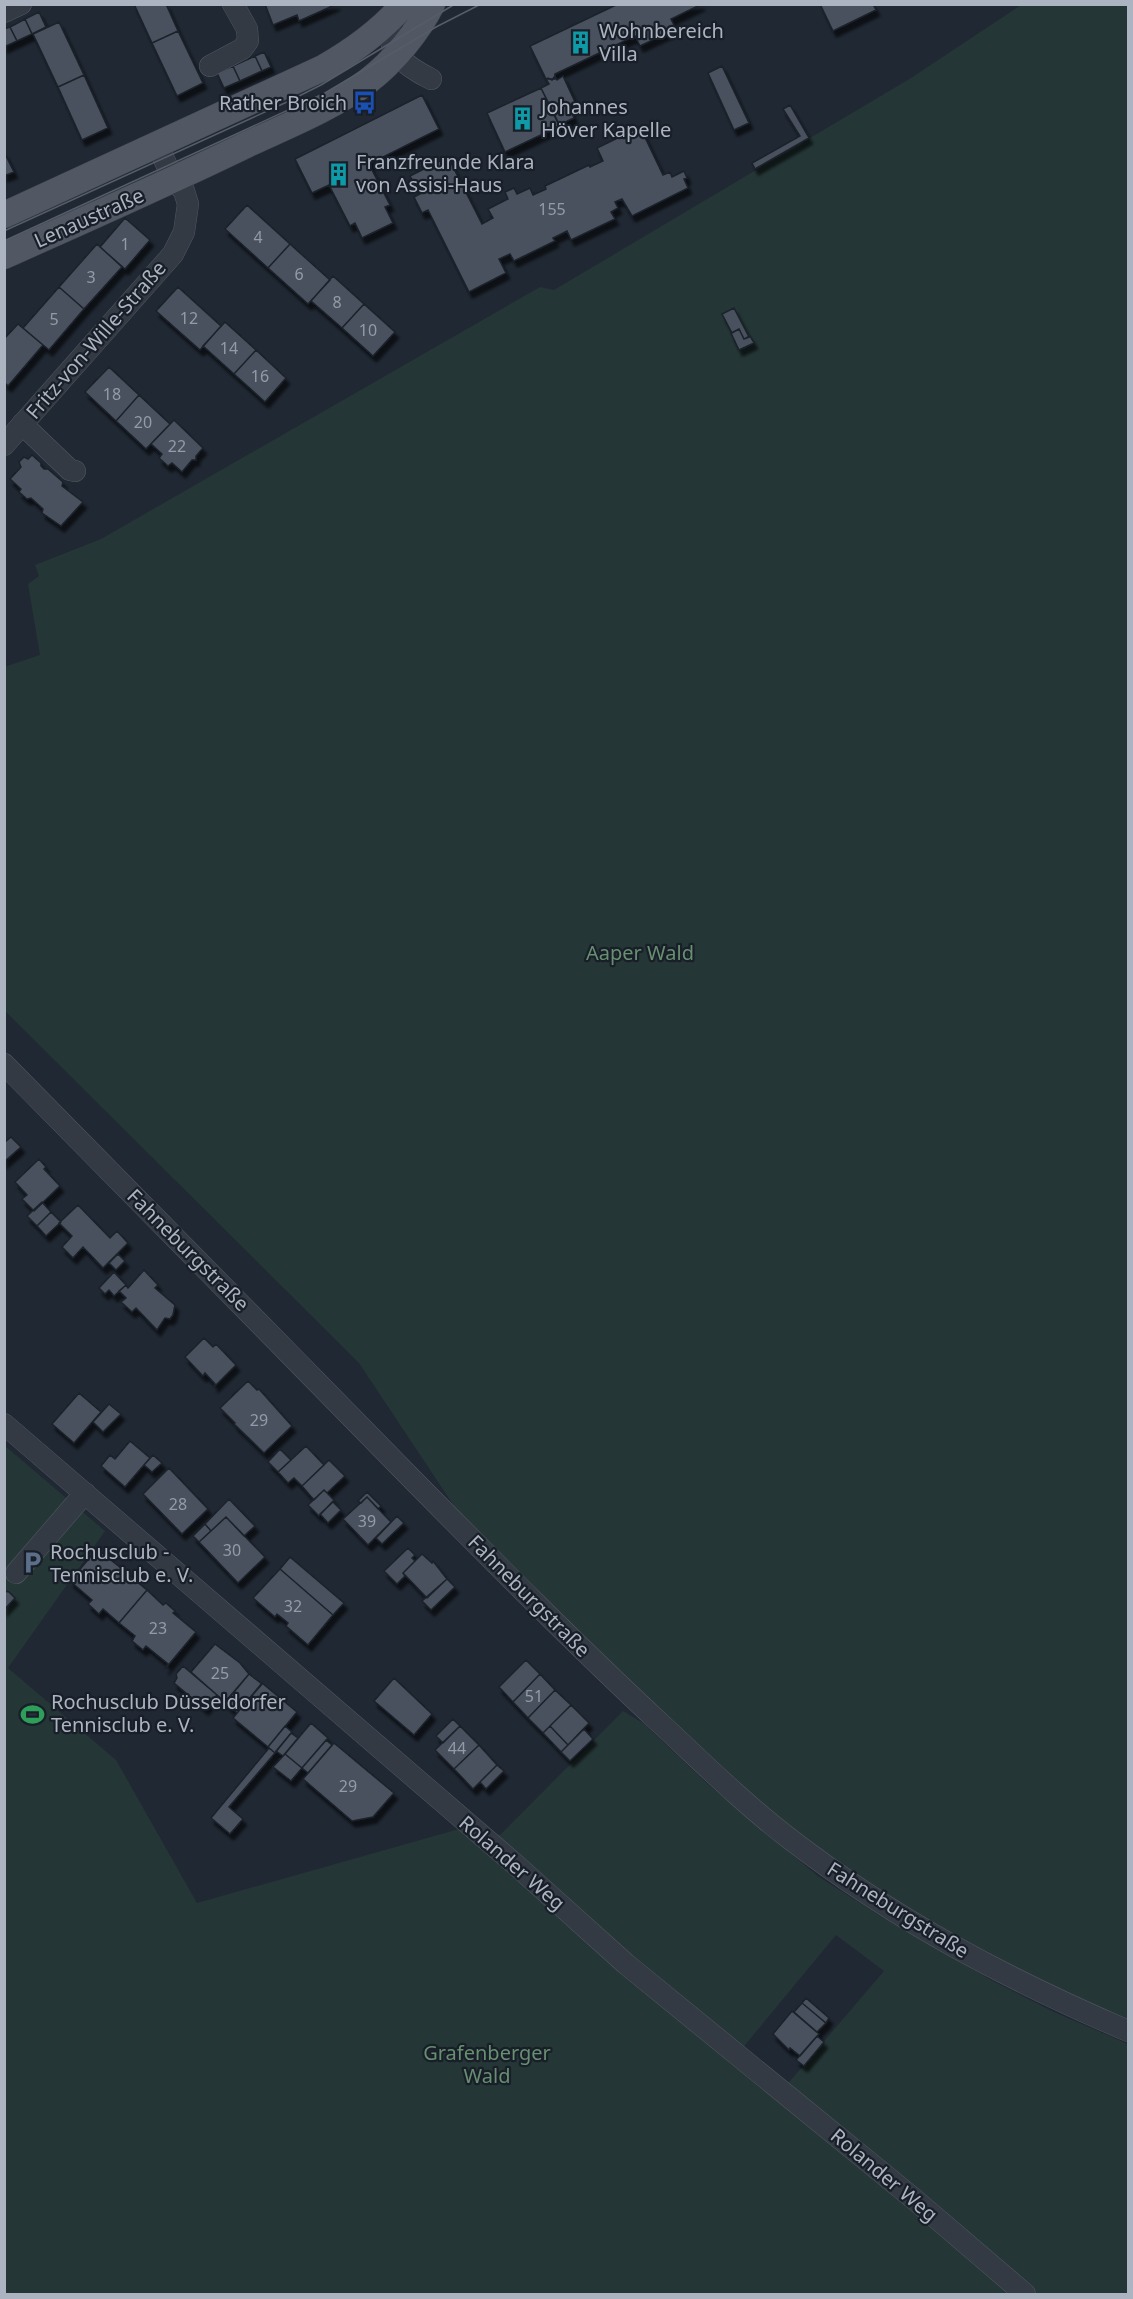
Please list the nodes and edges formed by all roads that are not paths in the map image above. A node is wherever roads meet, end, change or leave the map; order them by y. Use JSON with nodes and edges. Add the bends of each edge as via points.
{"nodes":[{"id":1,"x":21,"y":4,"type":"edge"},
{"id":2,"x":233,"y":4,"type":"edge"},
{"id":3,"x":432,"y":4,"type":"edge"},
{"id":4,"x":4,"y":12,"type":"edge"},
{"id":5,"x":397,"y":12,"type":"edge"},
{"id":6,"x":396,"y":54,"type":"junction"},
{"id":7,"x":210,"y":66,"type":"dead end"},
{"id":8,"x":431,"y":79,"type":"dead end"},
{"id":9,"x":158,"y":146,"type":"junction"},
{"id":10,"x":173,"y":179,"type":"junction"},
{"id":11,"x":4,"y":215,"type":"edge"},
{"id":12,"x":4,"y":256,"type":"edge"},
{"id":13,"x":22,"y":424,"type":"junction"},
{"id":14,"x":4,"y":445,"type":"edge"},
{"id":15,"x":75,"y":471,"type":"dead end"},
{"id":16,"x":4,"y":1064,"type":"edge"},
{"id":17,"x":4,"y":1424,"type":"edge"},
{"id":18,"x":85,"y":1493,"type":"junction"},
{"id":19,"x":16,"y":1573,"type":"dead end"},
{"id":20,"x":1128,"y":2031,"type":"edge"},
{"id":21,"x":1025,"y":2295,"type":"edge"}],
"edges":[{"from":1,"to":4,"type":"street"},
{"from":2,"to":7,"type":"street","via":[[247,28],[248,41],[242,49]]},
{"from":3,"to":6,"type":"main road"},
{"from":5,"to":6,"type":"street","via":[[388,36]]},
{"from":5,"to":9,"type":"main road","via":[[354,49],[322,68]]},
{"from":6,"to":8,"type":"street","via":[[408,67]]},
{"from":6,"to":10,"type":"main road","via":[[372,79],[333,104]]},
{"from":9,"to":10,"type":"street","name":"Fritz-von-Wille-Straße"},
{"from":9,"to":11,"type":"main road","name":"Lenaustraße"},
{"from":10,"to":12,"type":"main road","name":"Lenaustraße"},
{"from":10,"to":13,"type":"street","name":"Fritz-von-Wille-Straße","via":[[188,204],[184,232],[173,254]]},
{"from":13,"to":14,"type":"street","name":"Fritz-von-Wille-Straße"},
{"from":13,"to":15,"type":"street"},
{"from":16,"to":20,"type":"street","name":"Fahneburgstraße","via":[[529,1598],[742,1799],[859,1889],[917,1926],[984,1965]]},
{"from":17,"to":18,"type":"street","name":"Rolander Weg"},
{"from":18,"to":19,"type":"street"},
{"from":18,"to":21,"type":"street","name":"Rolander Weg","via":[[525,1872],[626,1964],[914,2199]]}]}
